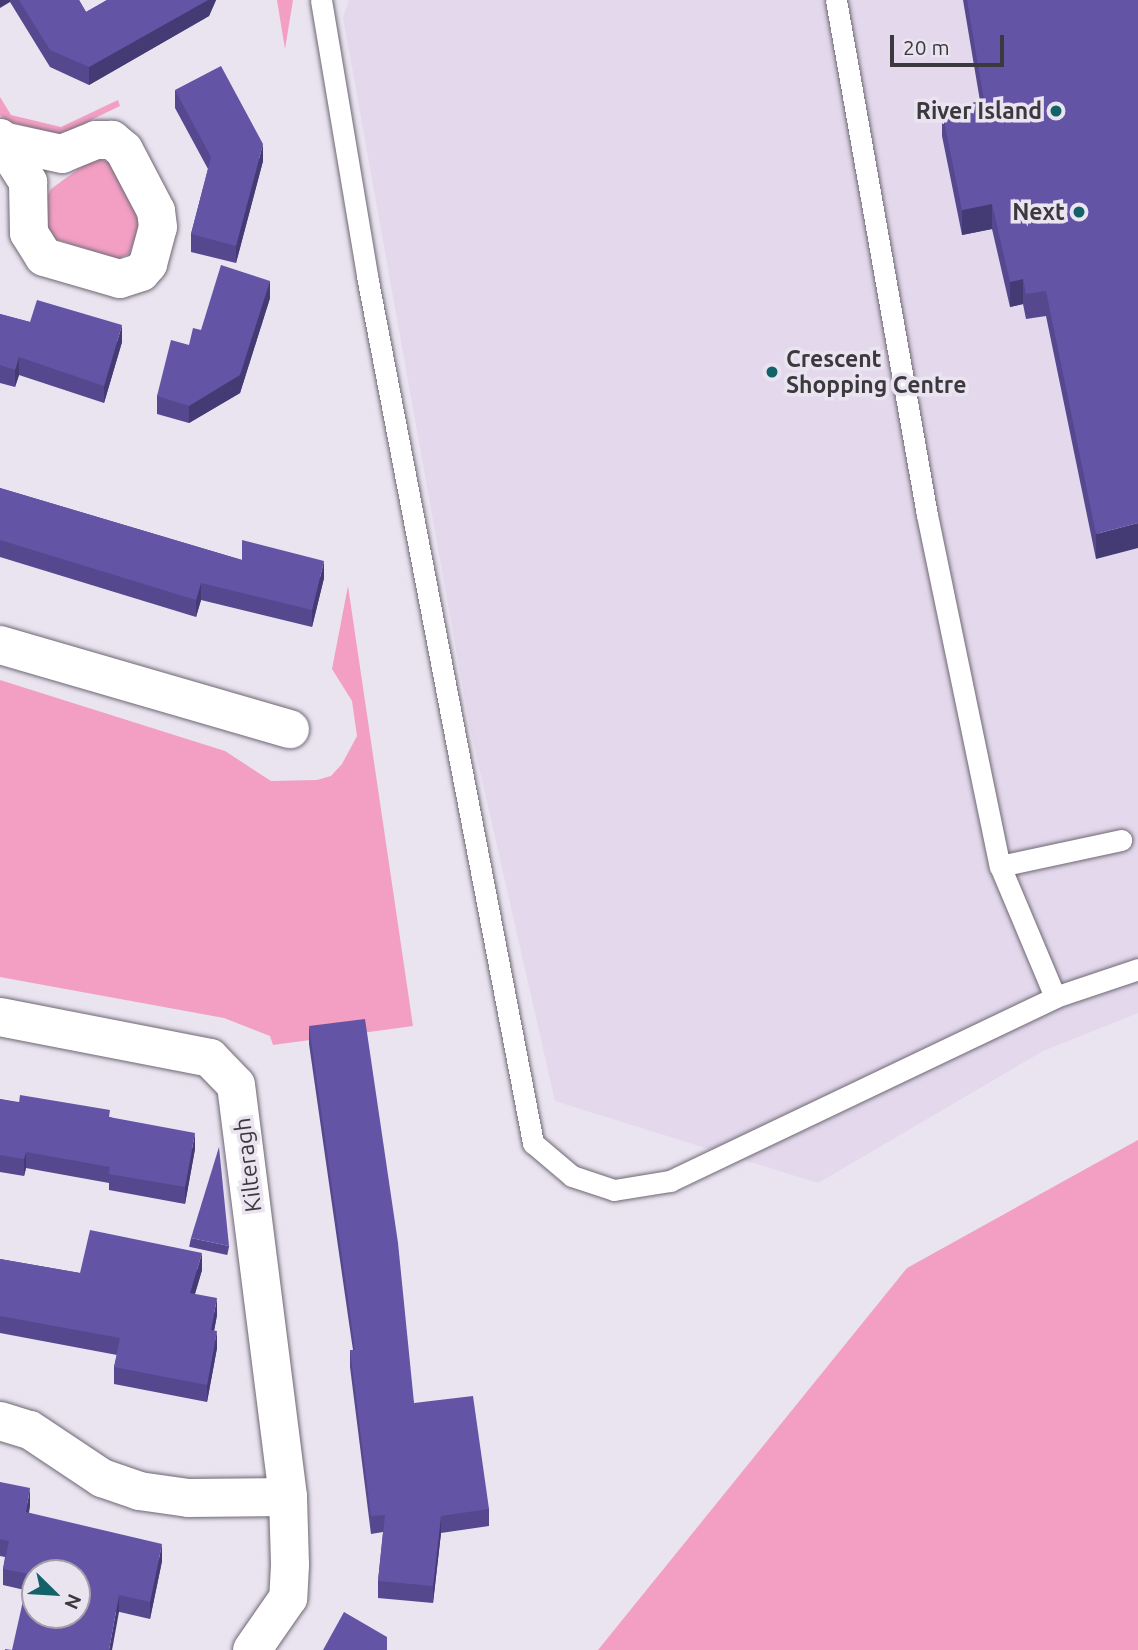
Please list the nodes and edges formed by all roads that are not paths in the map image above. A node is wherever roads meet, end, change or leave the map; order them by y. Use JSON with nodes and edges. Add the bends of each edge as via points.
{"nodes":[{"id":1,"x":321,"y":0,"type":"edge"},
{"id":2,"x":836,"y":0,"type":"edge"},
{"id":3,"x":1,"y":140,"type":"edge"},
{"id":4,"x":0,"y":645,"type":"edge"},
{"id":5,"x":290,"y":729,"type":"dead end"},
{"id":6,"x":1121,"y":841,"type":"dead end"},
{"id":7,"x":1000,"y":866,"type":"junction"},
{"id":8,"x":1138,"y":969,"type":"edge"},
{"id":9,"x":1055,"y":997,"type":"junction"},
{"id":10,"x":0,"y":1017,"type":"edge"},
{"id":11,"x":0,"y":1421,"type":"edge"},
{"id":12,"x":288,"y":1497,"type":"junction"},
{"id":13,"x":252,"y":1650,"type":"edge"}],
"edges":[{"from":1,"to":9,"type":"lane","via":[[367,276],[533,1143],[572,1176],[614,1190],[670,1181]]},
{"from":2,"to":7,"type":"lane","via":[[927,515]]},
{"from":3,"to":3,"type":"street","via":[[62,154],[96,141],[112,140],[124,150],[156,211],[158,227],[148,264],[141,272],[120,279],[44,257],[29,233],[28,182]]},
{"from":4,"to":5,"type":"street"},
{"from":6,"to":7,"type":"lane"},
{"from":7,"to":9,"type":"lane"},
{"from":8,"to":9,"type":"lane"},
{"from":10,"to":12,"type":"street","name":"Kilteragh","via":[[210,1058],[236,1084]]},
{"from":11,"to":12,"type":"street","via":[[25,1428],[102,1478],[124,1487],[189,1497]]},
{"from":12,"to":13,"type":"street","name":"Kilteragh","via":[[288,1598]]}]}
